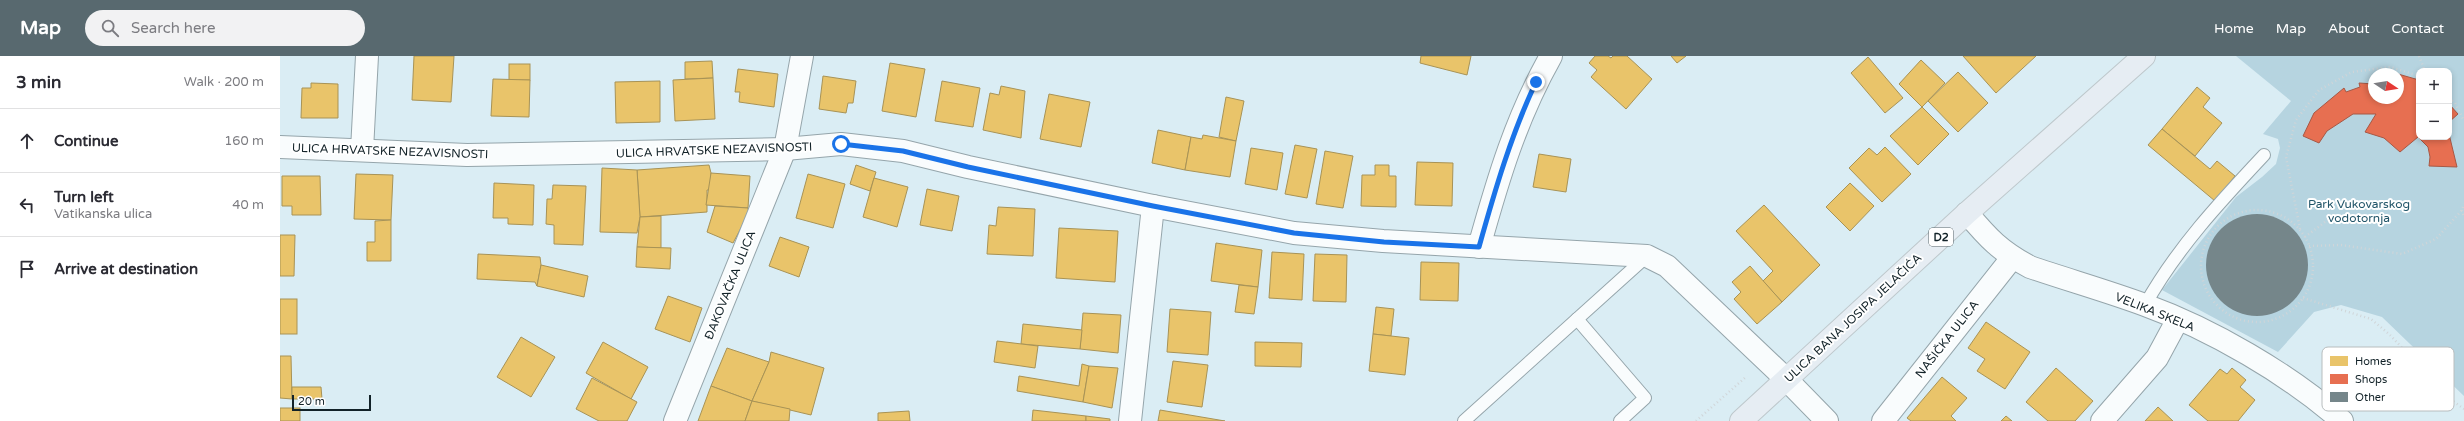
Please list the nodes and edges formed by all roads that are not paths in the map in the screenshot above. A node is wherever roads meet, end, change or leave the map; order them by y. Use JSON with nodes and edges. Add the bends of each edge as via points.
{"nodes":[{"id":1,"x":367,"y":56,"type":"edge"},
{"id":2,"x":802,"y":56,"type":"edge"},
{"id":3,"x":1551,"y":56,"type":"edge"},
{"id":4,"x":2144,"y":56,"type":"edge"},
{"id":5,"x":280,"y":148,"type":"edge"},
{"id":6,"x":786,"y":149,"type":"junction"},
{"id":7,"x":362,"y":150,"type":"junction"},
{"id":8,"x":2264,"y":155,"type":"dead end"},
{"id":9,"x":1153,"y":206,"type":"junction"},
{"id":10,"x":1967,"y":213,"type":"junction"},
{"id":11,"x":1479,"y":247,"type":"junction"},
{"id":12,"x":1647,"y":256,"type":"junction"},
{"id":13,"x":2012,"y":258,"type":"junction"},
{"id":14,"x":2145,"y":305,"type":"junction"},
{"id":15,"x":1577,"y":319,"type":"junction"},
{"id":16,"x":2178,"y":319,"type":"junction"},
{"id":17,"x":1786,"y":379,"type":"junction"},
{"id":18,"x":2322,"y":406,"type":"edge"},
{"id":19,"x":2329,"y":411,"type":"edge"},
{"id":20,"x":675,"y":421,"type":"edge"},
{"id":21,"x":1130,"y":421,"type":"edge"},
{"id":22,"x":1464,"y":421,"type":"edge"},
{"id":23,"x":1620,"y":421,"type":"edge"},
{"id":24,"x":1741,"y":421,"type":"edge"},
{"id":25,"x":1826,"y":421,"type":"edge"},
{"id":26,"x":1883,"y":421,"type":"edge"},
{"id":27,"x":2102,"y":421,"type":"edge"},
{"id":28,"x":2342,"y":421,"type":"edge"}],
"edges":[{"from":1,"to":7,"type":"street"},
{"from":2,"to":6,"type":"street","name":"ĐAKOVAČKA ULICA"},
{"from":3,"to":11,"type":"street","via":[[1520,117],[1502,164]]},
{"from":4,"to":10,"type":"main road","name":"ULICA BANA JOSIPA JELAČIĆA","number":"D2"},
{"from":5,"to":7,"type":"street","name":"ULICA HRVATSKE NEZAVISNOSTI"},
{"from":6,"to":7,"type":"street","name":"ULICA HRVATSKE NEZAVISNOSTI","via":[[467,155]]},
{"from":6,"to":9,"type":"street","name":"ULICA HRVATSKE NEZAVISNOSTI","via":[[841,144],[903,151]]},
{"from":6,"to":20,"type":"street","name":"ĐAKOVAČKA ULICA"},
{"from":8,"to":14,"type":"lane","via":[[2204,220],[2161,276]]},
{"from":9,"to":11,"type":"street","name":"ULICA HRVATSKE NEZAVISNOSTI","via":[[1294,233],[1384,242]]},
{"from":9,"to":21,"type":"street"},
{"from":10,"to":13,"type":"street","name":"VELIKA SKELA","via":[[1998,249]]},
{"from":10,"to":17,"type":"main road","name":"ULICA BANA JOSIPA JELAČIĆA","number":"D2"},
{"from":11,"to":12,"type":"street","name":"ULICA HRVATSKE NEZAVISNOSTI"},
{"from":12,"to":15,"type":"lane"},
{"from":12,"to":17,"type":"street","name":"ULICA HRVATSKE NEZAVISNOSTI","via":[[1667,266]]},
{"from":13,"to":14,"type":"street","name":"VELIKA SKELA","via":[[2030,267]]},
{"from":13,"to":26,"type":"street","name":"NAŠIČKA ULICA"},
{"from":14,"to":16,"type":"street","name":"VELIKA SKELA"},
{"from":15,"to":22,"type":"lane"},
{"from":15,"to":23,"type":"lane","via":[[1645,398]]},
{"from":16,"to":18,"type":"street","name":"VELIKA SKELA","via":[[2277,372]]},
{"from":16,"to":27,"type":"street","via":[[2157,358]]},
{"from":17,"to":24,"type":"main road","name":"ULICA BANA JOSIPA JELAČIĆA","number":"D2"},
{"from":17,"to":25,"type":"street"},
{"from":19,"to":28,"type":"street","name":"VELIKA SKELA"}]}
